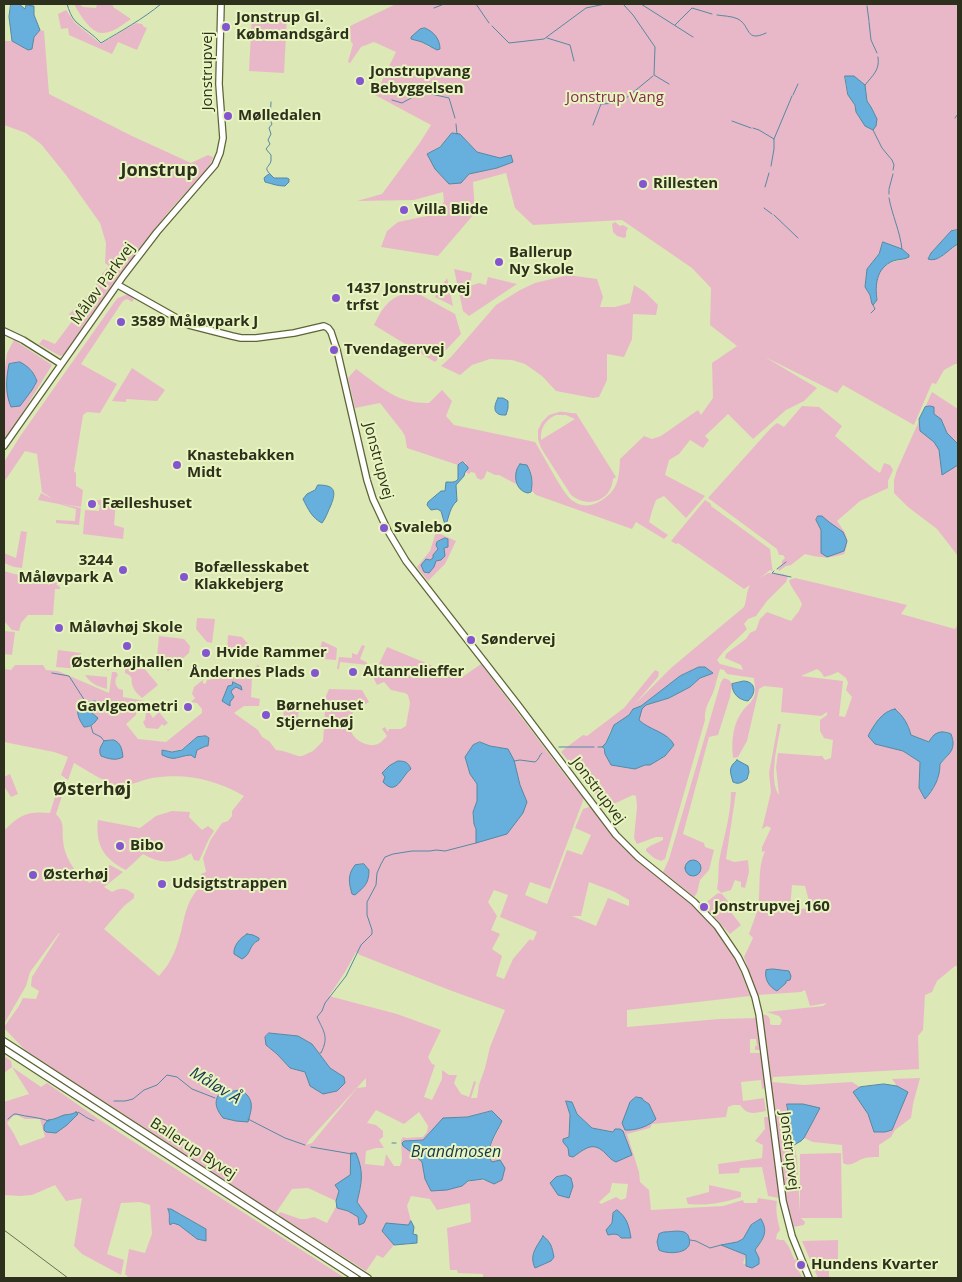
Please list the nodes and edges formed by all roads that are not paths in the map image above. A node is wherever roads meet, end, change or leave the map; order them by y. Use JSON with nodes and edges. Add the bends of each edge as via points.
{"nodes":[{"id":1,"x":221,"y":4,"type":"edge"},
{"id":2,"x":223,"y":138,"type":"joint"},
{"id":3,"x":119,"y":283,"type":"junction"},
{"id":4,"x":4,"y":331,"type":"edge"},
{"id":5,"x":61,"y":364,"type":"junction"},
{"id":6,"x":4,"y":446,"type":"edge"},
{"id":7,"x":4,"y":1041,"type":"edge"},
{"id":8,"x":4,"y":1049,"type":"edge"},
{"id":9,"x":356,"y":1278,"type":"edge"},
{"id":10,"x":368,"y":1278,"type":"edge"},
{"id":11,"x":809,"y":1278,"type":"edge"}],
"edges":[{"from":1,"to":2,"type":"street","name":"Jonstrupvej","via":[[219,84]]},
{"from":2,"to":3,"type":"street","name":"Måløv Parkvej","via":[[215,164]]},
{"from":3,"to":5,"type":"street","name":"Måløv Parkvej"},
{"from":3,"to":11,"type":"street","name":"Jonstrupvej","via":[[189,325],[232,336],[256,338],[324,326],[331,332],[373,499],[406,561],[616,835],[700,908],[738,956],[759,1014],[783,1201],[792,1236]]},
{"from":4,"to":5,"type":"street"},
{"from":5,"to":6,"type":"street","name":"Måløv Parkvej"},
{"from":7,"to":10,"type":"street","name":"Ballerup Byvej"},
{"from":8,"to":9,"type":"street","name":"Ballerup Byvej"}]}
